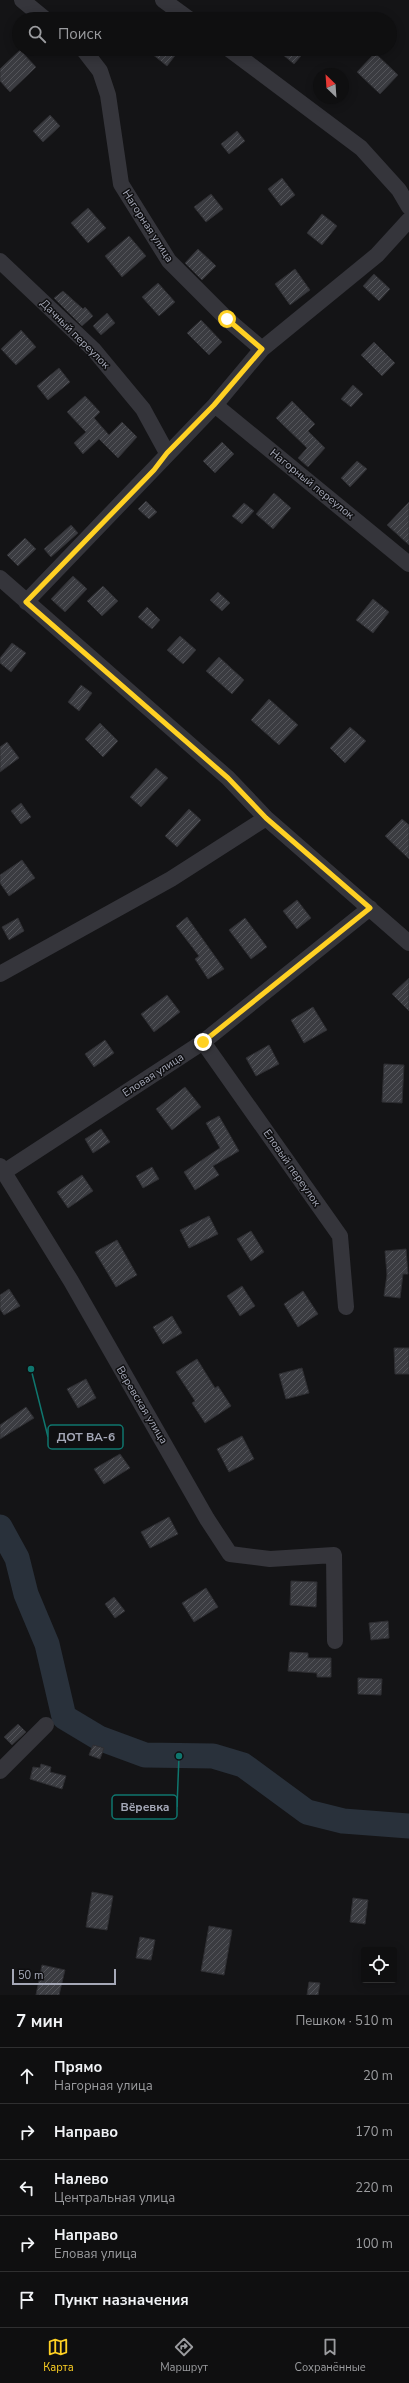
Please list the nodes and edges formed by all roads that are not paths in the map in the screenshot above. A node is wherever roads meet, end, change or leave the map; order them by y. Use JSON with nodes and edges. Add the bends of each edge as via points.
{"nodes":[{"id":1,"x":22,"y":0,"type":"edge"},
{"id":2,"x":163,"y":0,"type":"edge"},
{"id":3,"x":37,"y":12,"type":"edge"},
{"id":4,"x":179,"y":12,"type":"edge"},
{"id":5,"x":88,"y":56,"type":"edge"},
{"id":6,"x":238,"y":56,"type":"edge"},
{"id":7,"x":409,"y":207,"type":"edge"},
{"id":8,"x":409,"y":220,"type":"edge"},
{"id":9,"x":0,"y":261,"type":"edge"},
{"id":10,"x":262,"y":349,"type":"junction"},
{"id":11,"x":214,"y":405,"type":"junction"},
{"id":12,"x":167,"y":453,"type":"junction"},
{"id":13,"x":409,"y":564,"type":"edge"},
{"id":14,"x":0,"y":578,"type":"edge"},
{"id":15,"x":26,"y":602,"type":"junction"},
{"id":16,"x":266,"y":818,"type":"junction"},
{"id":17,"x":370,"y":908,"type":"junction"},
{"id":18,"x":409,"y":943,"type":"edge"},
{"id":19,"x":0,"y":974,"type":"edge"},
{"id":20,"x":203,"y":1042,"type":"junction"},
{"id":21,"x":2,"y":1169,"type":"edge"},
{"id":22,"x":346,"y":1307,"type":"dead end"},
{"id":23,"x":335,"y":1641,"type":"dead end"},
{"id":24,"x":46,"y":1725,"type":"dead end"},
{"id":25,"x":0,"y":1771,"type":"edge"}],
"edges":[{"from":1,"to":3,"type":"street"},
{"from":2,"to":4,"type":"street"},
{"from":5,"to":10,"type":"street","name":"Нагорная улица","via":[[100,71],[108,95],[121,184],[169,261],[227,319]]},
{"from":6,"to":7,"type":"street","via":[[361,148],[399,190]]},
{"from":8,"to":10,"type":"street","via":[[377,254]]},
{"from":9,"to":12,"type":"street","name":"Дачный переулок","via":[[94,350],[143,408]]},
{"from":10,"to":11,"type":"street"},
{"from":11,"to":12,"type":"street"},
{"from":11,"to":13,"type":"street","name":"Нагорный переулок"},
{"from":12,"to":15,"type":"street","via":[[154,470]]},
{"from":14,"to":15,"type":"street"},
{"from":15,"to":16,"type":"street","via":[[228,778]]},
{"from":16,"to":17,"type":"street"},
{"from":16,"to":19,"type":"street","via":[[171,879]]},
{"from":17,"to":18,"type":"street"},
{"from":17,"to":20,"type":"street","name":"Еловая улица"},
{"from":20,"to":21,"type":"street","name":"Еловая улица"},
{"from":20,"to":22,"type":"street","name":"Еловый переулок","via":[[340,1236]]},
{"from":21,"to":23,"type":"street","name":"Веревская улица","via":[[71,1281],[207,1519],[230,1554],[270,1559],[334,1554]]},
{"from":24,"to":25,"type":"street"}]}
